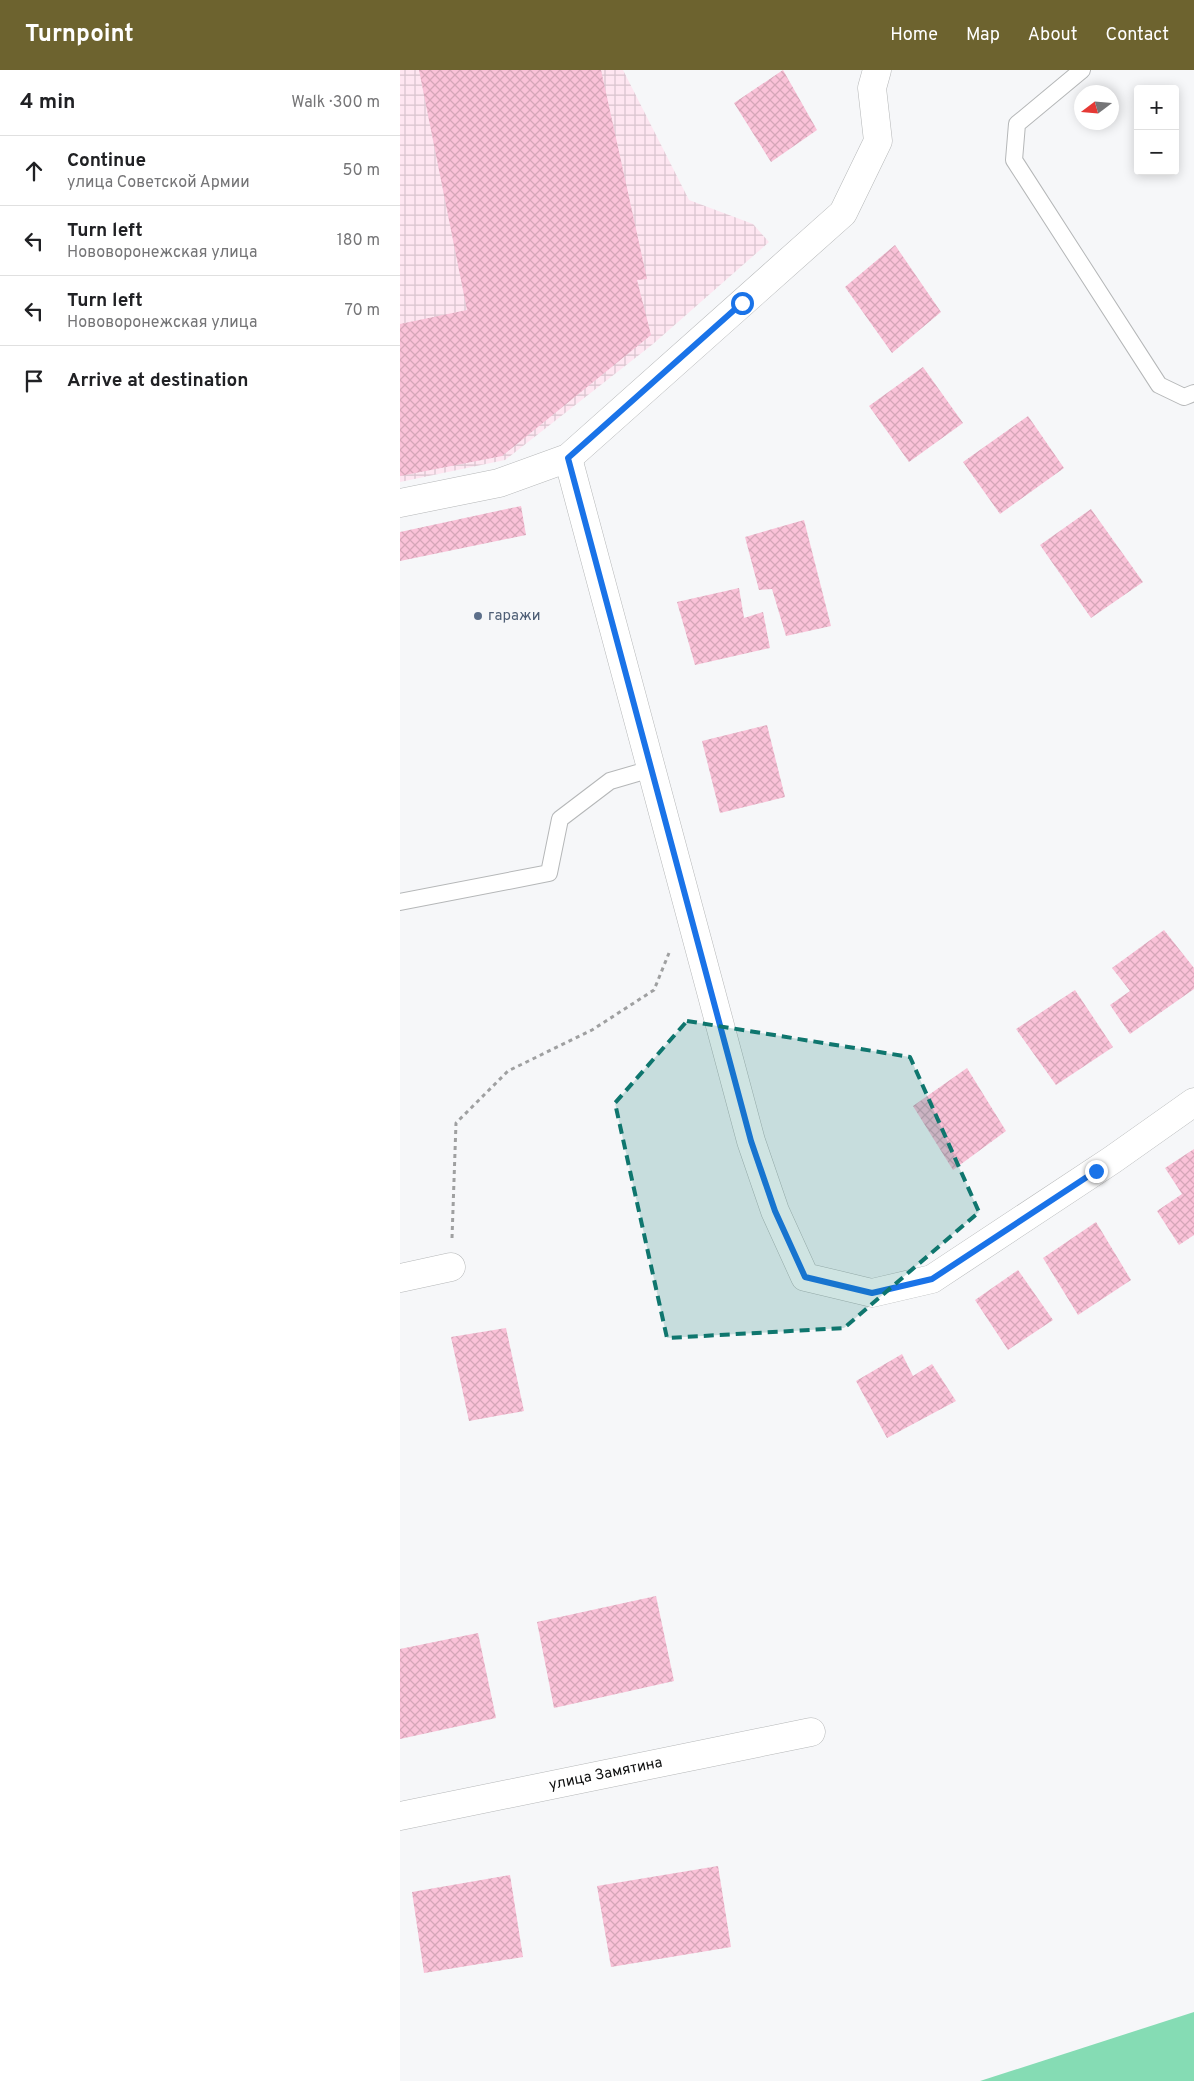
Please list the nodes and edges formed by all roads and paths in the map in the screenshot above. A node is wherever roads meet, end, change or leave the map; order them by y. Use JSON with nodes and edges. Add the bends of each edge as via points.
{"nodes":[{"id":1,"x":1082,"y":70,"type":"edge"},
{"id":2,"x":869,"y":76,"type":"edge"},
{"id":3,"x":1194,"y":393,"type":"edge"},
{"id":4,"x":568,"y":458,"type":"junction"},
{"id":5,"x":400,"y":503,"type":"edge"},
{"id":6,"x":651,"y":769,"type":"junction"},
{"id":7,"x":400,"y":902,"type":"edge"},
{"id":8,"x":691,"y":916,"type":"junction"},
{"id":9,"x":1194,"y":1102,"type":"edge"},
{"id":10,"x":451,"y":1266,"type":"joint"},
{"id":11,"x":400,"y":1278,"type":"edge"},
{"id":12,"x":811,"y":1732,"type":"dead end"},
{"id":13,"x":400,"y":1816,"type":"edge"}],
"edges":[{"from":1,"to":3,"type":"lane","via":[[1017,124],[1014,160],[1158,385],[1184,397]]},
{"from":2,"to":4,"type":"street","via":[[878,141],[843,213]]},
{"from":4,"to":5,"type":"street","via":[[499,483]]},
{"from":4,"to":6,"type":"street"},
{"from":6,"to":7,"type":"lane","via":[[610,781],[560,819],[549,873]]},
{"from":6,"to":8,"type":"street"},
{"from":8,"to":9,"type":"street","via":[[751,1141],[775,1211],[805,1277],[872,1293],[932,1279]]},
{"from":8,"to":10,"type":"path","via":[[664,961],[654,990],[592,1030],[508,1071],[456,1123]]},
{"from":10,"to":11,"type":"street"},
{"from":12,"to":13,"type":"street","name":"улица Замятина"}]}
